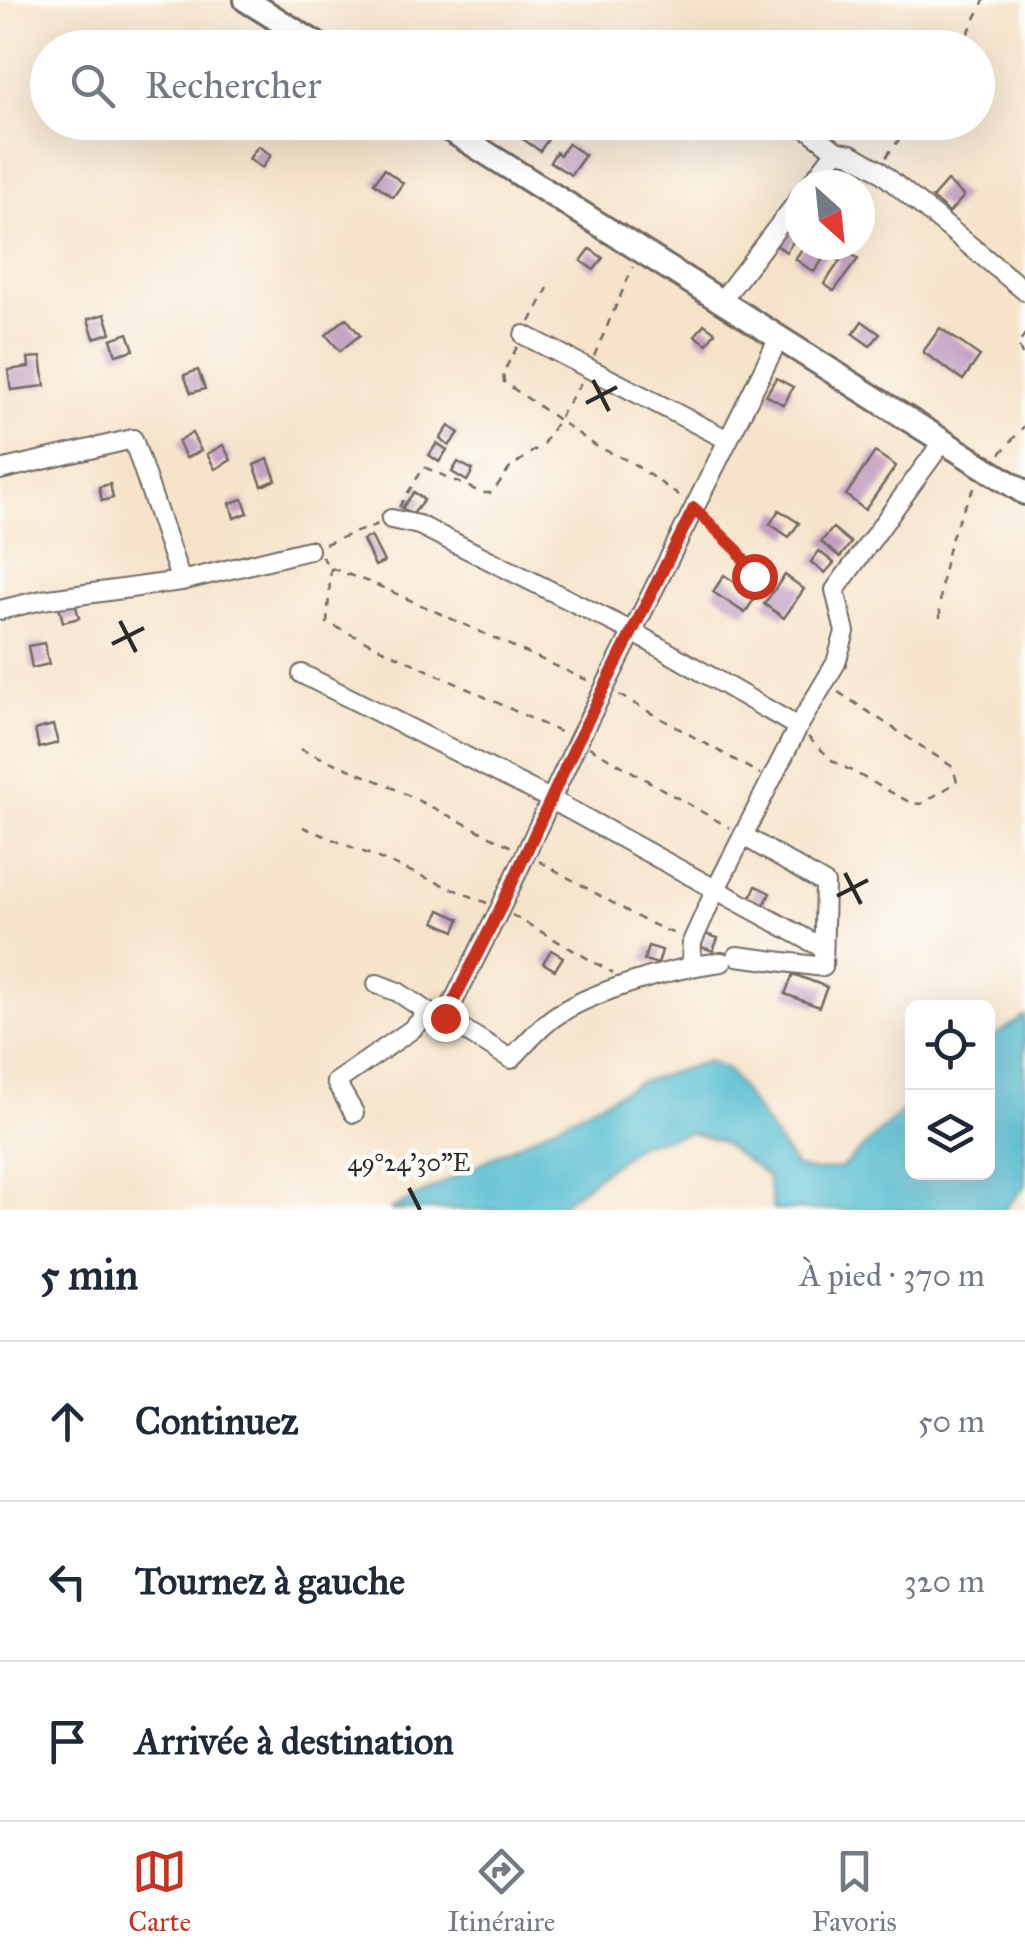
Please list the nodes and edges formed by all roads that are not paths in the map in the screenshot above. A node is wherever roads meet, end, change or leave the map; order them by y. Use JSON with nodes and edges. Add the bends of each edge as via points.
{"nodes":[{"id":1,"x":246,"y":0,"type":"edge"},
{"id":2,"x":294,"y":30,"type":"edge"},
{"id":3,"x":466,"y":140,"type":"edge"},
{"id":4,"x":822,"y":140,"type":"edge"},
{"id":5,"x":836,"y":151,"type":"junction"},
{"id":6,"x":821,"y":170,"type":"edge"},
{"id":7,"x":785,"y":218,"type":"edge"},
{"id":8,"x":1025,"y":291,"type":"edge"},
{"id":9,"x":722,"y":300,"type":"junction"},
{"id":10,"x":524,"y":335,"type":"road end"},
{"id":11,"x":780,"y":336,"type":"junction"},
{"id":12,"x":728,"y":440,"type":"junction"},
{"id":13,"x":944,"y":440,"type":"junction"},
{"id":14,"x":0,"y":470,"type":"edge"},
{"id":15,"x":1025,"y":493,"type":"edge"},
{"id":16,"x":390,"y":519,"type":"road end"},
{"id":17,"x":309,"y":550,"type":"dead end"},
{"id":18,"x":181,"y":581,"type":"junction"},
{"id":19,"x":0,"y":610,"type":"edge"},
{"id":20,"x":633,"y":632,"type":"junction"},
{"id":21,"x":302,"y":674,"type":"dead end"},
{"id":22,"x":798,"y":727,"type":"junction"},
{"id":23,"x":550,"y":800,"type":"junction"},
{"id":24,"x":744,"y":836,"type":"junction"},
{"id":25,"x":715,"y":891,"type":"junction"},
{"id":26,"x":823,"y":948,"type":"junction"},
{"id":27,"x":691,"y":965,"type":"junction"},
{"id":28,"x":377,"y":984,"type":"dead end"},
{"id":29,"x":437,"y":1016,"type":"junction"},
{"id":30,"x":354,"y":1113,"type":"dead end"}],
"edges":[{"from":1,"to":2,"type":"main road"},
{"from":3,"to":9,"type":"main road"},
{"from":4,"to":5,"type":"street"},
{"from":5,"to":6,"type":"street"},
{"from":5,"to":8,"type":"street","via":[[877,169]]},
{"from":7,"to":9,"type":"street"},
{"from":9,"to":11,"type":"main road"},
{"from":10,"to":12,"type":"street"},
{"from":11,"to":12,"type":"street"},
{"from":11,"to":13,"type":"main road"},
{"from":12,"to":20,"type":"street"},
{"from":13,"to":15,"type":"main road"},
{"from":13,"to":22,"type":"street","via":[[835,590],[845,632],[836,663]]},
{"from":14,"to":18,"type":"street","via":[[133,439]]},
{"from":16,"to":20,"type":"street","via":[[419,525]]},
{"from":17,"to":18,"type":"street"},
{"from":18,"to":19,"type":"street"},
{"from":20,"to":22,"type":"street"},
{"from":20,"to":23,"type":"street"},
{"from":21,"to":23,"type":"street"},
{"from":22,"to":24,"type":"street"},
{"from":23,"to":25,"type":"street"},
{"from":23,"to":29,"type":"street","via":[[500,909]]},
{"from":24,"to":25,"type":"street"},
{"from":24,"to":26,"type":"street","via":[[825,884]]},
{"from":25,"to":26,"type":"street"},
{"from":25,"to":27,"type":"street","via":[[692,942]]},
{"from":26,"to":27,"type":"street","via":[[823,968],[730,959]]},
{"from":27,"to":29,"type":"street","via":[[556,1015],[510,1058]]},
{"from":28,"to":29,"type":"street"},
{"from":29,"to":30,"type":"street","via":[[336,1082]]}]}
